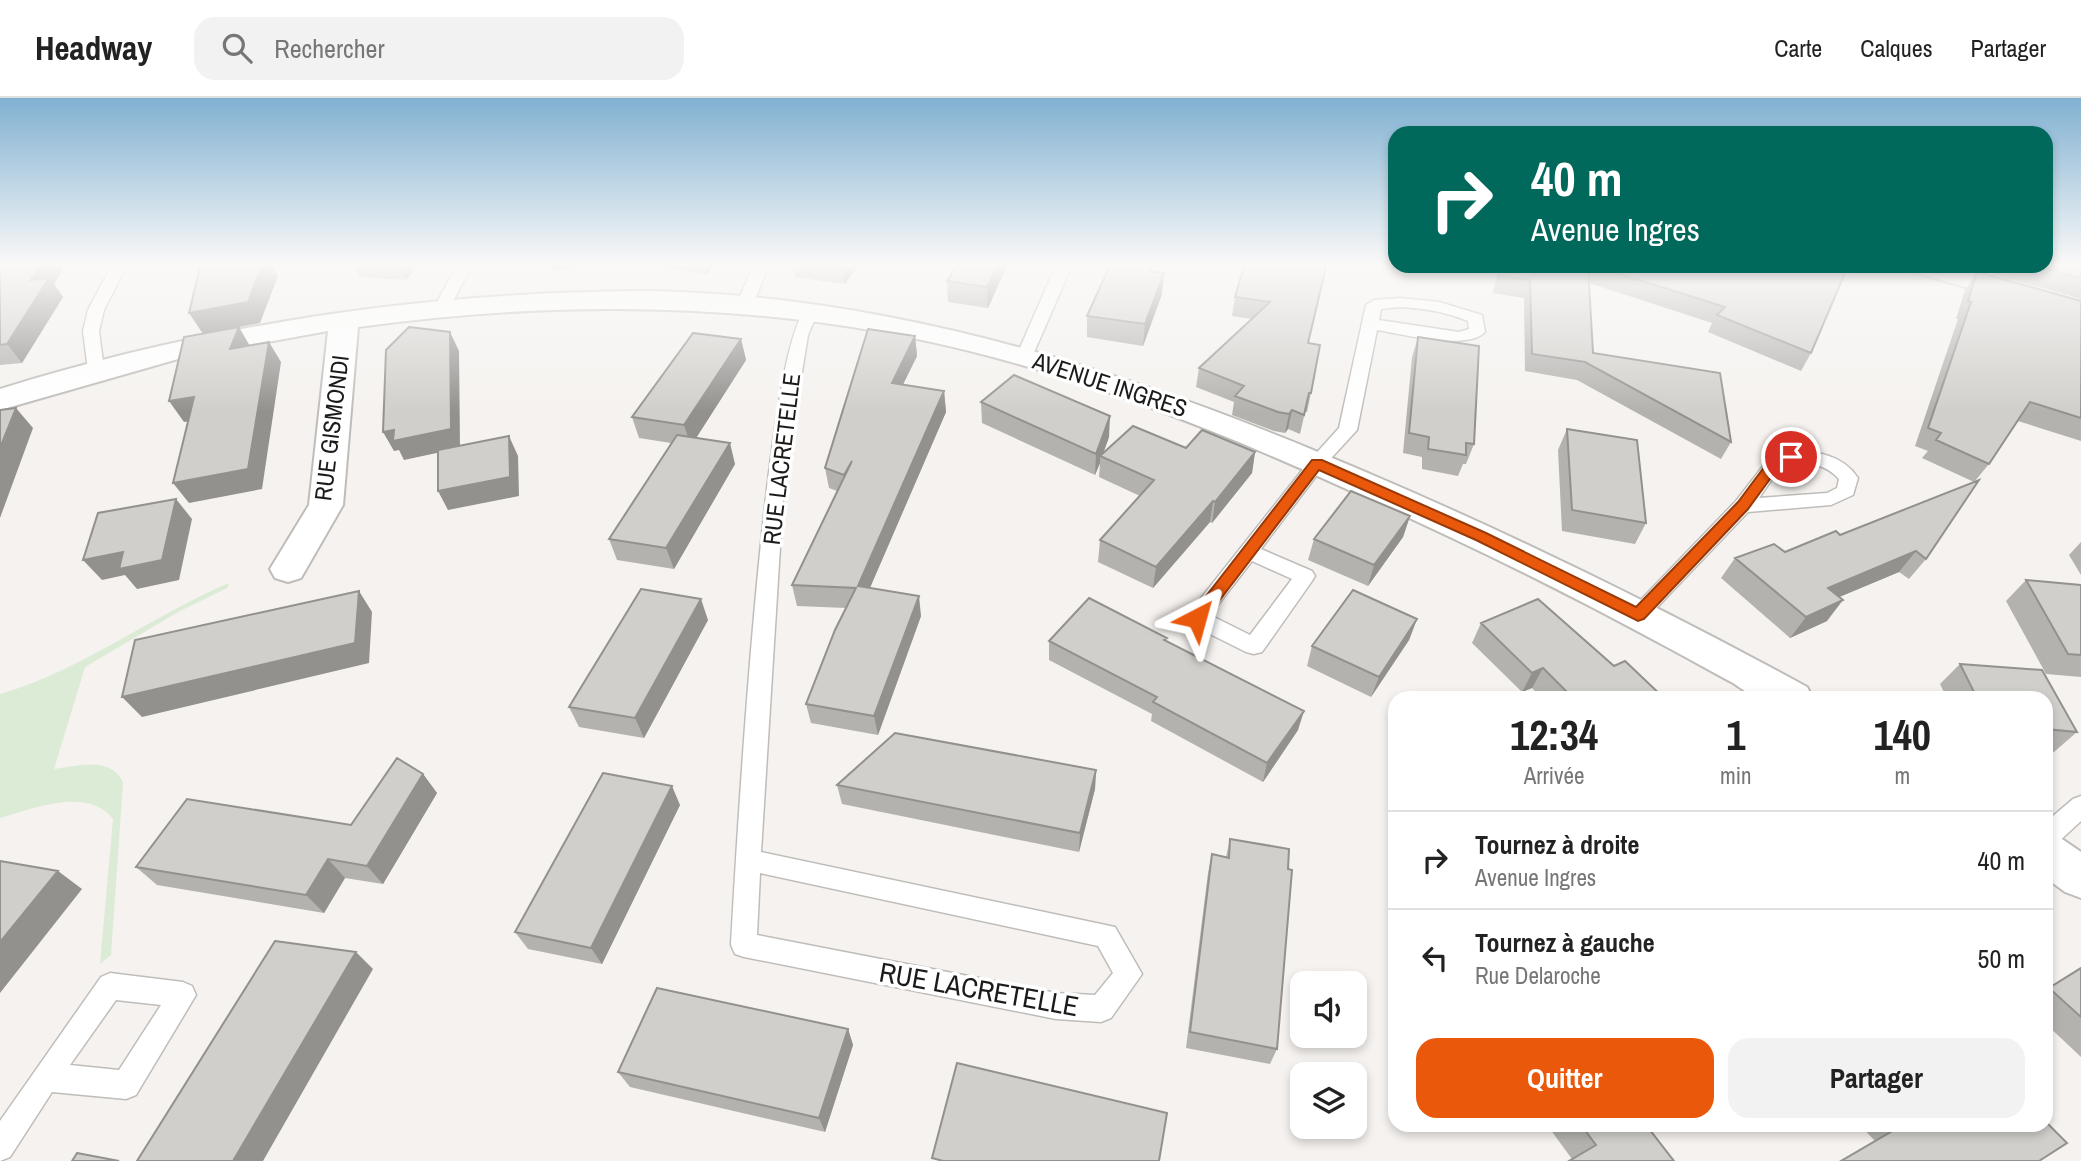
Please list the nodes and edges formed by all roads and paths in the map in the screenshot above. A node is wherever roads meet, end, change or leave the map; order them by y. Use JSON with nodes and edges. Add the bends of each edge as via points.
{"nodes":[{"id":1,"x":810,"y":312,"type":"edge"},
{"id":2,"x":95,"y":313,"type":"edge"},
{"id":3,"x":401,"y":313,"type":"edge"},
{"id":4,"x":814,"y":313,"type":"edge"},
{"id":5,"x":1043,"y":313,"type":"edge"},
{"id":6,"x":1372,"y":313,"type":"edge"},
{"id":7,"x":1464,"y":313,"type":"edge"},
{"id":8,"x":344,"y":319,"type":"junction"},
{"id":9,"x":1370,"y":324,"type":"junction"},
{"id":10,"x":1024,"y":357,"type":"junction"},
{"id":11,"x":96,"y":370,"type":"junction"},
{"id":12,"x":0,"y":400,"type":"edge"},
{"id":13,"x":1317,"y":463,"type":"junction"},
{"id":14,"x":1743,"y":506,"type":"junction"},
{"id":15,"x":1250,"y":552,"type":"junction"},
{"id":16,"x":288,"y":569,"type":"dead end"},
{"id":17,"x":1638,"y":615,"type":"junction"},
{"id":18,"x":1778,"y":691,"type":"edge"},
{"id":19,"x":2081,"y":806,"type":"edge"},
{"id":20,"x":2053,"y":831,"type":"edge"},
{"id":21,"x":2053,"y":858,"type":"edge"},
{"id":22,"x":750,"y":860,"type":"junction"},
{"id":23,"x":2081,"y":877,"type":"edge"},
{"id":24,"x":45,"y":1077,"type":"junction"},
{"id":25,"x":0,"y":1147,"type":"edge"}],
"edges":[{"from":1,"to":22,"type":"lane","name":"RUE LACRETELLE","via":[[800,335],[775,483]]},
{"from":2,"to":11,"type":"lane","via":[[91,331]]},
{"from":3,"to":8,"type":"street","name":"AVENUE INGRES"},
{"from":4,"to":10,"type":"street","name":"AVENUE INGRES","via":[[919,330]]},
{"from":5,"to":10,"type":"lane"},
{"from":6,"to":9,"type":"lane"},
{"from":7,"to":9,"type":"lane","via":[[1476,318],[1477,332],[1460,337]]},
{"from":8,"to":11,"type":"street","name":"AVENUE INGRES","via":[[234,338]]},
{"from":8,"to":16,"type":"street","name":"RUE GISMONDI","via":[[326,505]]},
{"from":9,"to":13,"type":"lane","via":[[1348,430]]},
{"from":10,"to":13,"type":"street","name":"AVENUE INGRES","via":[[1162,401]]},
{"from":11,"to":12,"type":"street","name":"AVENUE INGRES"},
{"from":13,"to":15,"type":"lane"},
{"from":13,"to":17,"type":"street","name":"AVENUE INGRES","via":[[1481,536]]},
{"from":14,"to":14,"type":"lane","via":[[1831,499],[1846,491],[1849,478],[1836,465],[1813,457],[1791,457],[1773,465]]},
{"from":14,"to":17,"type":"lane"},
{"from":15,"to":15,"type":"lane","via":[[1305,576],[1254,646],[1197,618]]},
{"from":17,"to":18,"type":"street","name":"AVENUE INGRES"},
{"from":19,"to":20,"type":"lane"},
{"from":21,"to":23,"type":"street"},
{"from":22,"to":22,"type":"lane","name":"RUE LACRETELLE","via":[[1106,936],[1129,974],[1101,1009],[1056,1006],[744,945]]},
{"from":24,"to":24,"type":"lane","via":[[125,1085],[183,995],[110,986]]},
{"from":24,"to":25,"type":"lane"}]}
